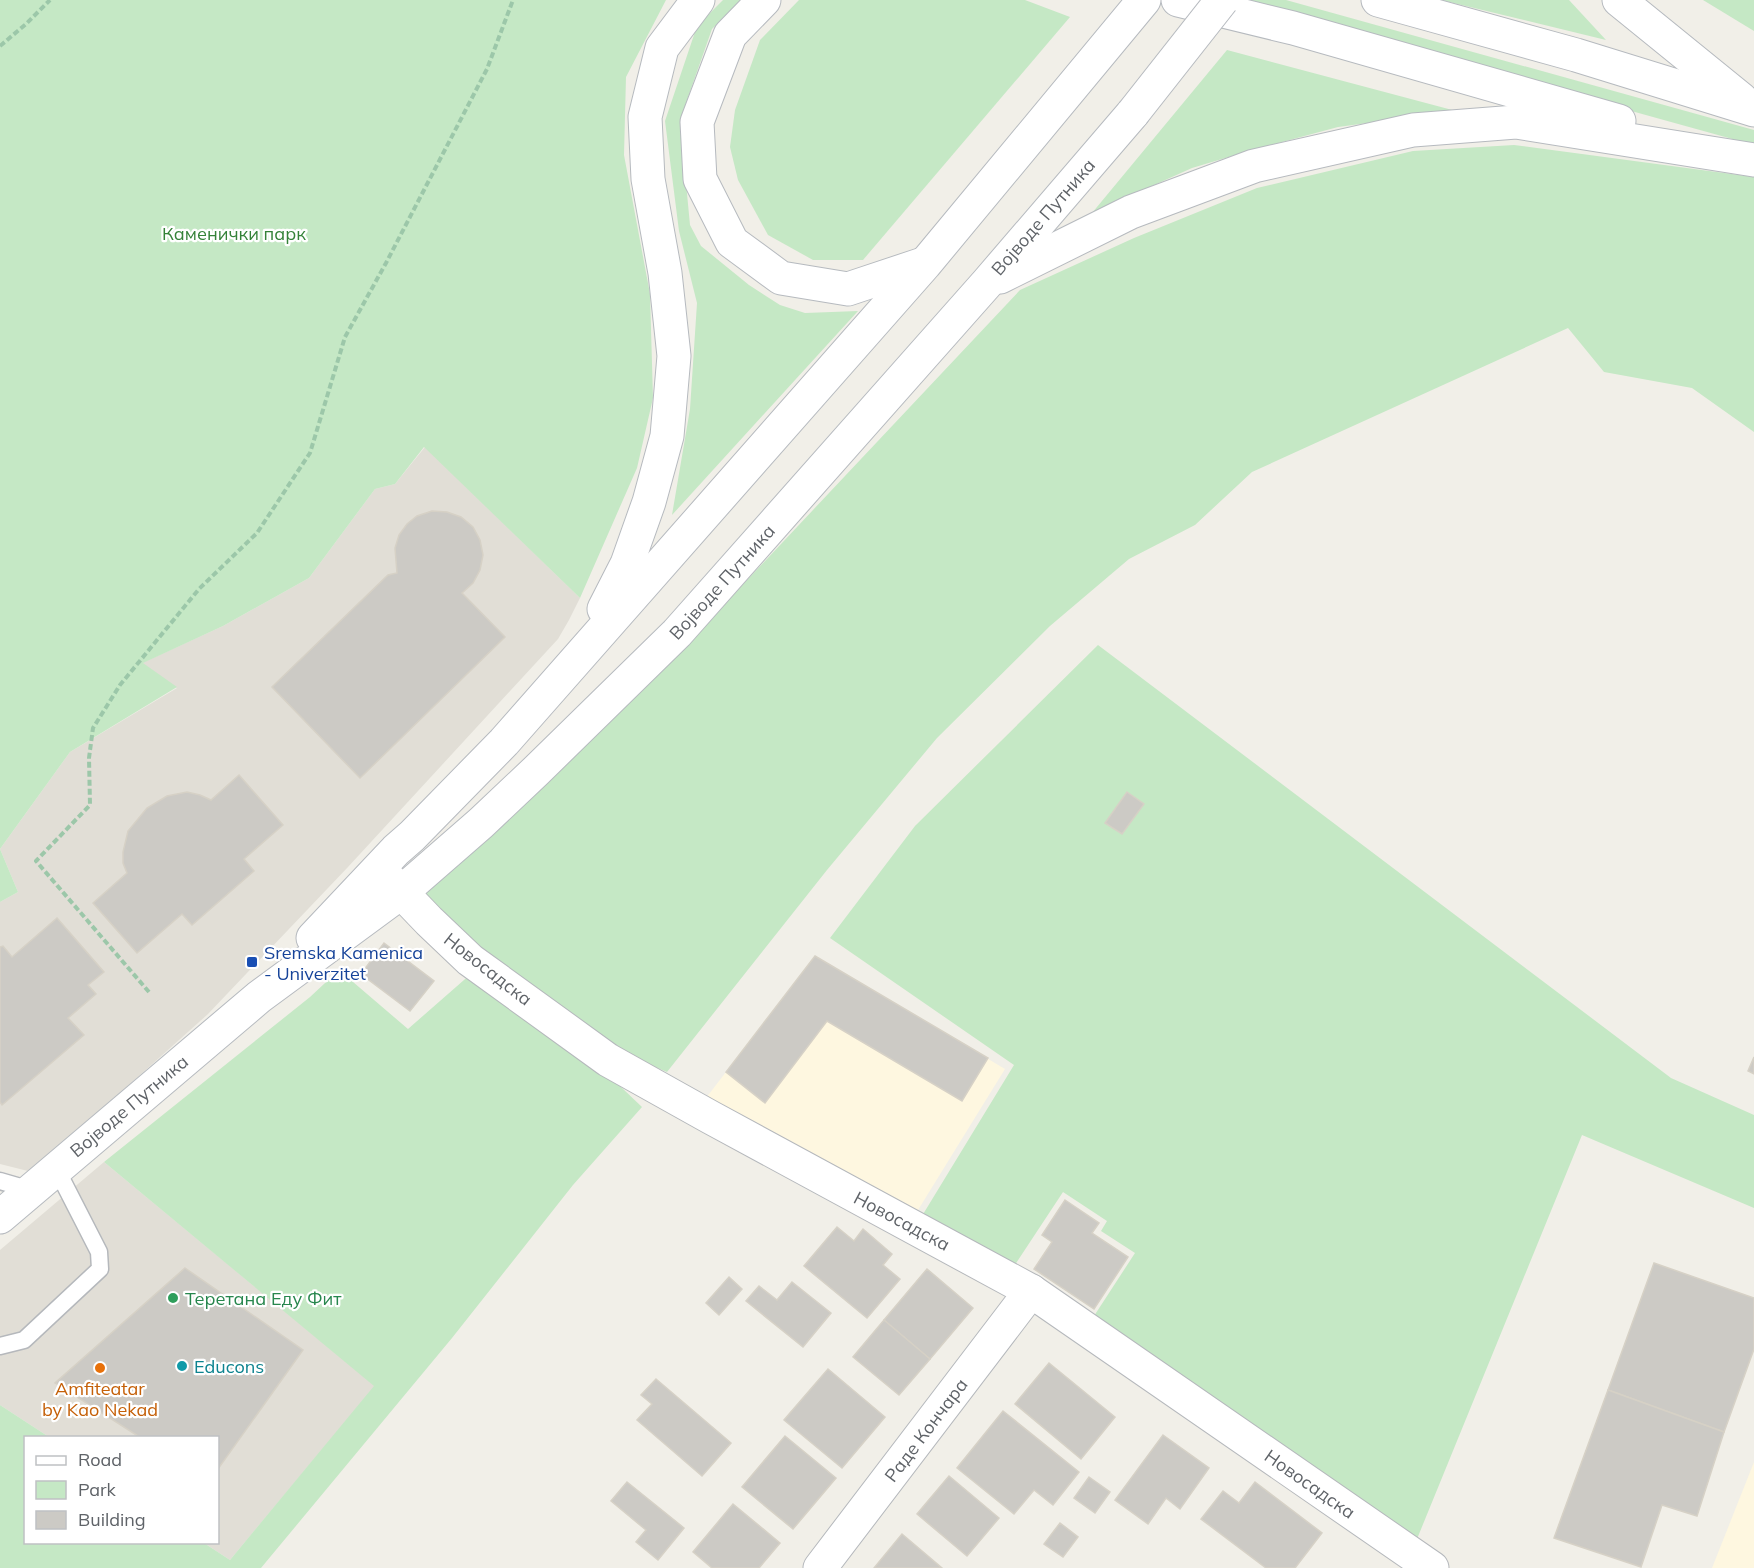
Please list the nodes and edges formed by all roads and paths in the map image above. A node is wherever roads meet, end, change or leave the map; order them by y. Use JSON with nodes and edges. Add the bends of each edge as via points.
{"nodes":[{"id":1,"x":50,"y":0,"type":"edge"},
{"id":2,"x":513,"y":0,"type":"edge"},
{"id":3,"x":698,"y":0,"type":"edge"},
{"id":4,"x":764,"y":0,"type":"edge"},
{"id":5,"x":1144,"y":0,"type":"edge"},
{"id":6,"x":1178,"y":0,"type":"edge"},
{"id":7,"x":1222,"y":0,"type":"edge"},
{"id":8,"x":1378,"y":0,"type":"edge"},
{"id":9,"x":1619,"y":0,"type":"edge"},
{"id":10,"x":0,"y":46,"type":"edge"},
{"id":11,"x":1754,"y":109,"type":"edge"},
{"id":12,"x":1754,"y":160,"type":"edge"},
{"id":13,"x":925,"y":264,"type":"junction"},
{"id":14,"x":987,"y":283,"type":"junction"},
{"id":15,"x":581,"y":654,"type":"junction"},
{"id":16,"x":379,"y":868,"type":"junction"},
{"id":17,"x":403,"y":891,"type":"junction"},
{"id":18,"x":149,"y":992,"type":"dead end"},
{"id":19,"x":259,"y":997,"type":"junction"},
{"id":20,"x":56,"y":1168,"type":"junction"},
{"id":21,"x":0,"y":1180,"type":"edge"},
{"id":22,"x":31,"y":1190,"type":"junction"},
{"id":23,"x":0,"y":1217,"type":"edge"},
{"id":24,"x":1031,"y":1291,"type":"junction"},
{"id":25,"x":0,"y":1346,"type":"edge"},
{"id":26,"x":820,"y":1568,"type":"edge"},
{"id":27,"x":1432,"y":1568,"type":"edge"}],
"edges":[{"from":1,"to":10,"type":"path"},
{"from":2,"to":18,"type":"path","via":[[487,69],[345,337],[310,453],[257,533],[199,589],[120,685],[93,728],[90,805],[36,861]]},
{"from":3,"to":15,"type":"main road","via":[[662,48],[645,117],[648,179],[665,273],[674,356],[667,436],[627,564]]},
{"from":4,"to":13,"type":"main road","via":[[730,35],[697,122],[700,178],[732,242],[781,279],[848,289]]},
{"from":5,"to":13,"type":"main road","name":"Војводе Путника"},
{"from":6,"to":12,"type":"main road","via":[[1293,28]]},
{"from":7,"to":14,"type":"main road","name":"Војводе Путника","bridge":true,"via":[[1133,113]]},
{"from":8,"to":11,"type":"main road"},
{"from":9,"to":11,"type":"main road"},
{"from":12,"to":14,"type":"main road","via":[[1516,122],[1413,130],[1254,166],[1131,212]]},
{"from":13,"to":15,"type":"main road","name":"Војводе Путника"},
{"from":14,"to":17,"type":"main road","name":"Војводе Путника","via":[[677,633],[481,823]]},
{"from":15,"to":16,"type":"main road","name":"Војводе Путника","via":[[504,742]]},
{"from":16,"to":17,"type":"main road","name":"Новосадска"},
{"from":16,"to":19,"type":"main road","name":"Војводе Путника"},
{"from":17,"to":19,"type":"main road","name":"Војводе Путника"},
{"from":17,"to":24,"type":"main road","name":"Новосадска","via":[[470,960],[608,1060]]},
{"from":19,"to":20,"type":"main road","name":"Војводе Путника"},
{"from":20,"to":22,"type":"main road","name":"Војводе Путника"},
{"from":20,"to":25,"type":"lane","via":[[99,1252],[100,1269],[24,1340]]},
{"from":21,"to":22,"type":"lane"},
{"from":22,"to":23,"type":"main road","name":"Војводе Путника"},
{"from":24,"to":26,"type":"main road","name":"Раде Кончара"},
{"from":24,"to":27,"type":"main road","name":"Новосадска"}]}
